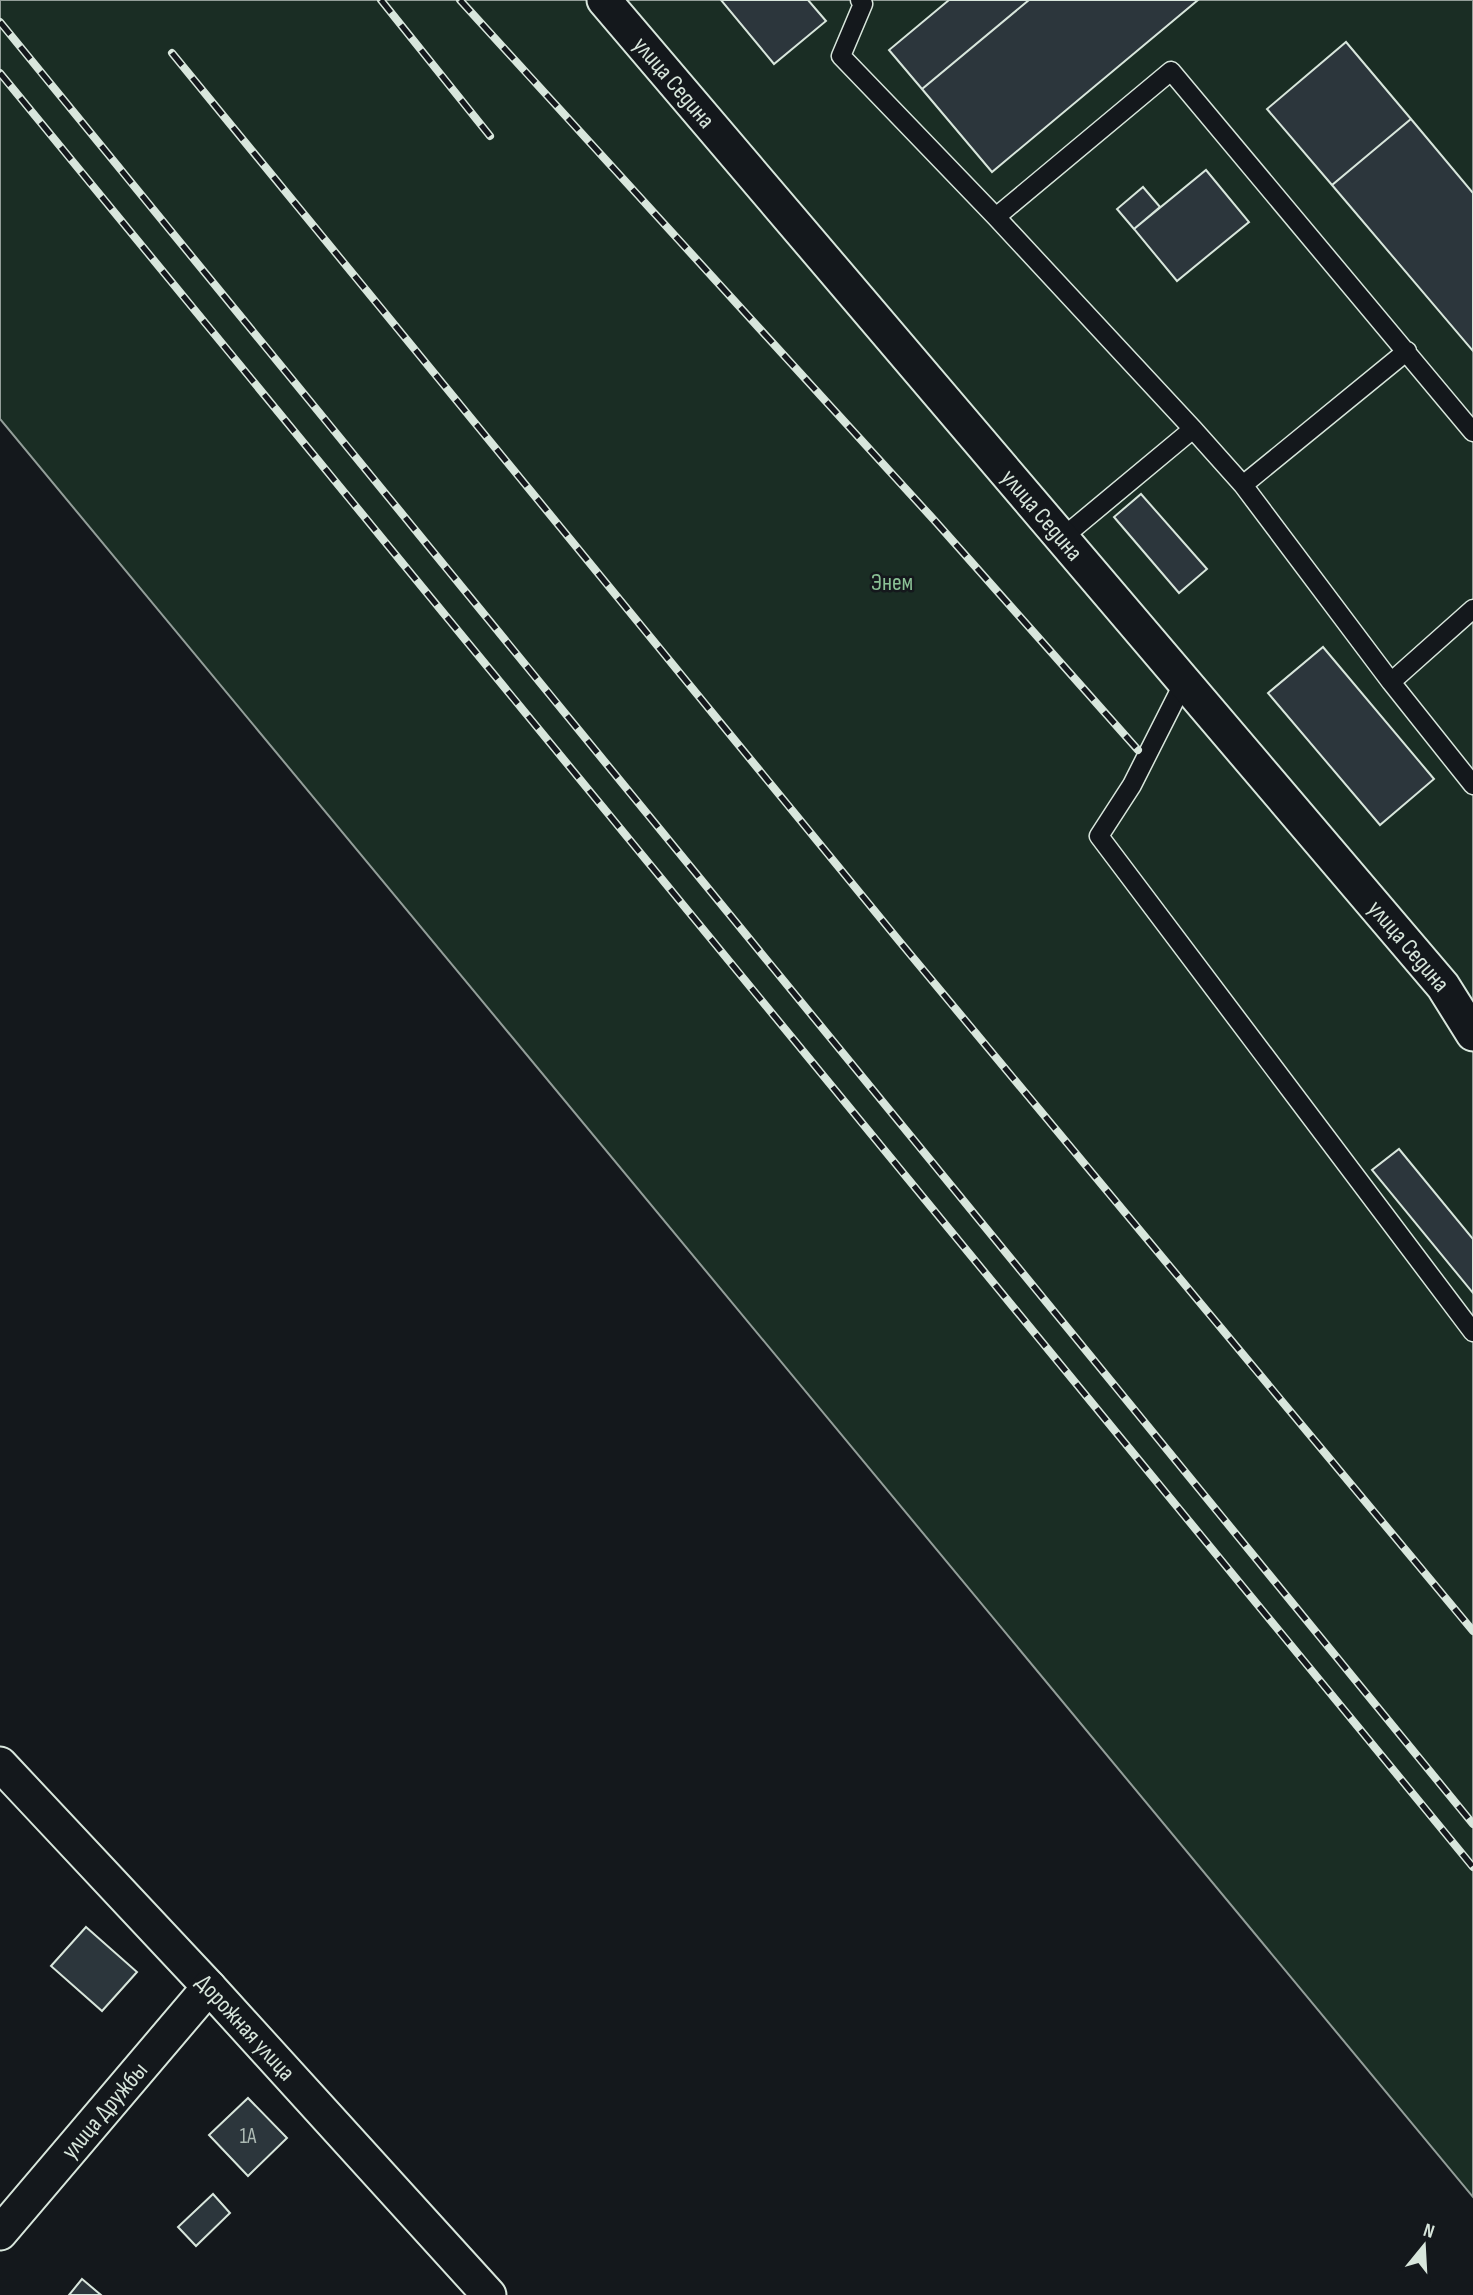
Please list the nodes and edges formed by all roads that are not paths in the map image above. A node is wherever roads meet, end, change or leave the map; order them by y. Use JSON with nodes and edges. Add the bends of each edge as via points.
{"nodes":[{"id":1,"x":604,"y":0,"type":"edge"},
{"id":2,"x":860,"y":0,"type":"edge"},
{"id":3,"x":996,"y":217,"type":"junction"},
{"id":4,"x":1407,"y":351,"type":"junction"},
{"id":5,"x":1193,"y":429,"type":"junction"},
{"id":6,"x":1473,"y":432,"type":"edge"},
{"id":7,"x":1242,"y":485,"type":"junction"},
{"id":8,"x":1062,"y":538,"type":"junction"},
{"id":9,"x":1473,"y":609,"type":"edge"},
{"id":10,"x":1184,"y":682,"type":"junction"},
{"id":11,"x":1391,"y":682,"type":"junction"},
{"id":12,"x":1473,"y":785,"type":"edge"},
{"id":13,"x":1473,"y":1034,"type":"edge"},
{"id":14,"x":1473,"y":1332,"type":"edge"},
{"id":15,"x":0,"y":1764,"type":"edge"},
{"id":16,"x":209,"y":1987,"type":"junction"},
{"id":17,"x":0,"y":2233,"type":"edge"},
{"id":18,"x":489,"y":2295,"type":"edge"}],
"edges":[{"from":1,"to":8,"type":"street","name":"улица Седина"},
{"from":2,"to":3,"type":"lane","via":[[863,4],[841,56]]},
{"from":3,"to":4,"type":"lane","via":[[1171,71]]},
{"from":3,"to":5,"type":"lane"},
{"from":4,"to":6,"type":"lane"},
{"from":4,"to":7,"type":"lane"},
{"from":5,"to":7,"type":"lane"},
{"from":5,"to":8,"type":"lane"},
{"from":7,"to":11,"type":"lane"},
{"from":8,"to":10,"type":"street","name":"улица Седина"},
{"from":9,"to":11,"type":"lane"},
{"from":10,"to":13,"type":"street","name":"улица Седина","via":[[1443,986]]},
{"from":10,"to":14,"type":"lane","via":[[1132,785],[1099,836]]},
{"from":11,"to":12,"type":"lane"},
{"from":15,"to":16,"type":"street","name":"Дорожная улица"},
{"from":16,"to":17,"type":"street","name":"улица Дружбы"},
{"from":16,"to":18,"type":"street","name":"Дорожная улица"}]}
